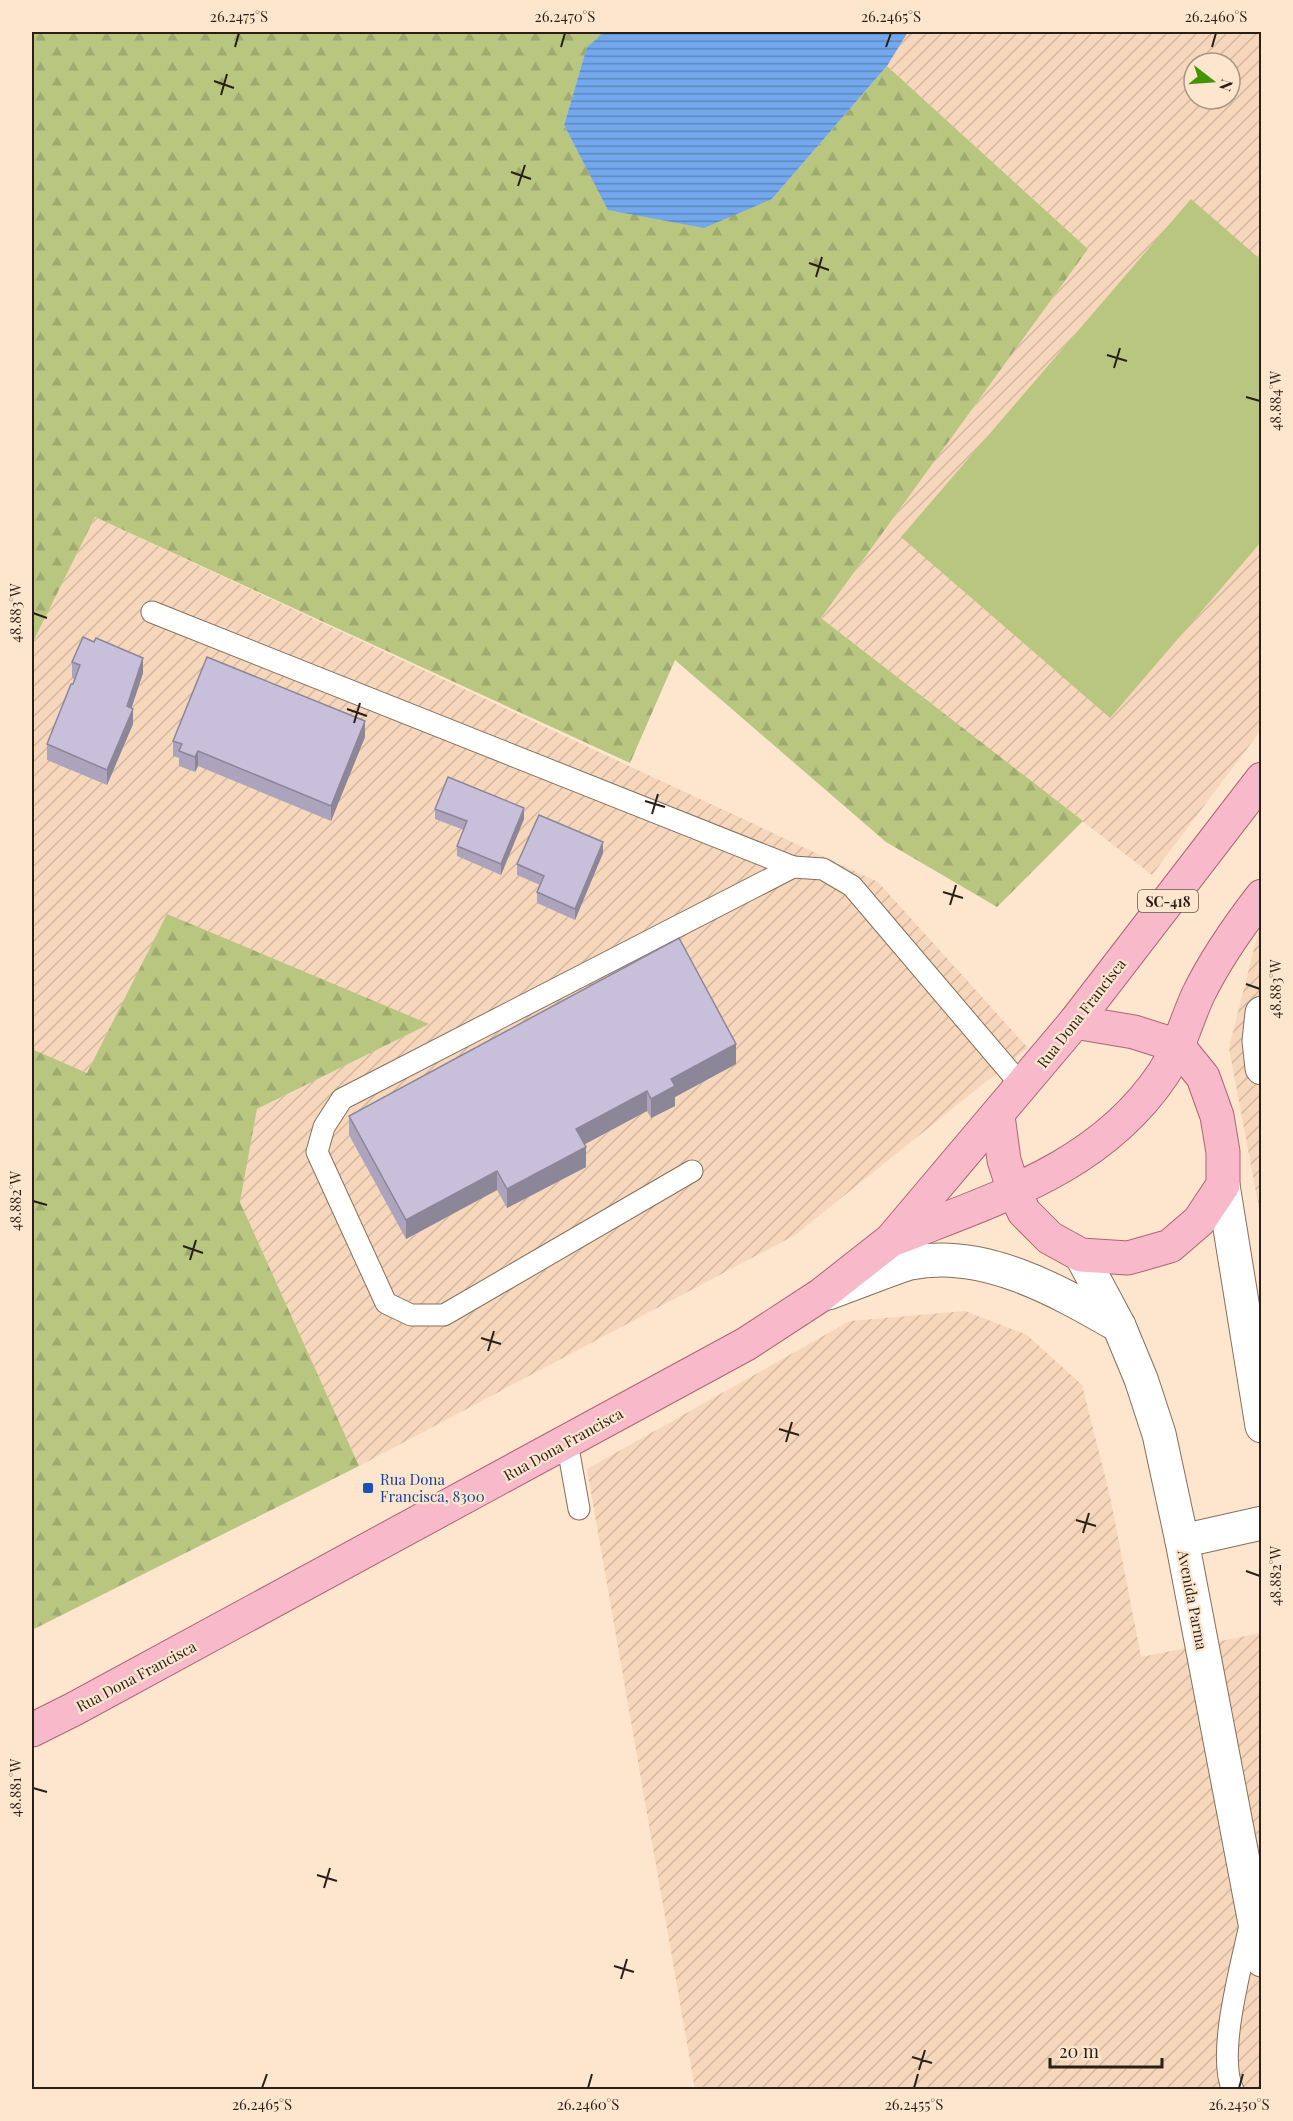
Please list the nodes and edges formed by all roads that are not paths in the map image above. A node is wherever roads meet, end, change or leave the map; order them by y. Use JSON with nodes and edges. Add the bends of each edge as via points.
{"nodes":[{"id":1,"x":152,"y":612,"type":"dead end"},
{"id":2,"x":1262,"y":779,"type":"edge"},
{"id":3,"x":793,"y":867,"type":"junction"},
{"id":4,"x":1262,"y":896,"type":"edge"},
{"id":5,"x":1262,"y":1013,"type":"edge"},
{"id":6,"x":1075,"y":1022,"type":"junction"},
{"id":7,"x":1178,"y":1046,"type":"junction"},
{"id":8,"x":1262,"y":1068,"type":"edge"},
{"id":9,"x":1023,"y":1086,"type":"junction"},
{"id":10,"x":998,"y":1116,"type":"junction"},
{"id":11,"x":692,"y":1171,"type":"dead end"},
{"id":12,"x":1223,"y":1185,"type":"junction"},
{"id":13,"x":1014,"y":1191,"type":"junction"},
{"id":14,"x":891,"y":1240,"type":"junction"},
{"id":15,"x":1081,"y":1255,"type":"junction"},
{"id":16,"x":821,"y":1295,"type":"junction"},
{"id":17,"x":1119,"y":1326,"type":"junction"},
{"id":18,"x":1262,"y":1426,"type":"edge"},
{"id":19,"x":567,"y":1442,"type":"junction"},
{"id":20,"x":579,"y":1509,"type":"dead end"},
{"id":21,"x":1262,"y":1523,"type":"edge"},
{"id":22,"x":1182,"y":1541,"type":"junction"},
{"id":23,"x":32,"y":1730,"type":"edge"},
{"id":24,"x":1257,"y":1910,"type":"edge"},
{"id":25,"x":1262,"y":1959,"type":"edge"},
{"id":26,"x":1233,"y":2090,"type":"edge"}],
"edges":[{"from":1,"to":3,"type":"lane"},
{"from":2,"to":6,"type":"main road","name":"Rua Dona Francisca","number":"SC-418"},
{"from":3,"to":9,"type":"lane","via":[[823,868],[852,886]]},
{"from":3,"to":11,"type":"lane","via":[[342,1099],[324,1127],[317,1152],[387,1303],[411,1315],[444,1315]]},
{"from":4,"to":7,"type":"main road","name":"Rua Dona Francisca","via":[[1217,962]]},
{"from":5,"to":8,"type":"street"},
{"from":6,"to":7,"type":"main road","via":[[1134,1032]]},
{"from":6,"to":9,"type":"main road","name":"Rua Dona Francisca","number":"SC-418"},
{"from":7,"to":12,"type":"main road","via":[[1203,1077],[1217,1116]]},
{"from":7,"to":13,"type":"main road","name":"Rua Dona Francisca","via":[[1164,1073],[1139,1105],[1103,1140],[1062,1168]]},
{"from":9,"to":10,"type":"main road","name":"Rua Dona Francisca","number":"SC-418"},
{"from":10,"to":13,"type":"main road"},
{"from":10,"to":14,"type":"main road","name":"Rua Dona Francisca","number":"SC-418"},
{"from":12,"to":15,"type":"main road","via":[[1200,1221],[1170,1246],[1128,1258]]},
{"from":12,"to":18,"type":"street"},
{"from":13,"to":14,"type":"main road","name":"Rua Dona Francisca"},
{"from":13,"to":15,"type":"main road","via":[[1024,1212],[1050,1238]]},
{"from":14,"to":16,"type":"main road","name":"Rua Dona Francisca"},
{"from":15,"to":17,"type":"street","name":"Avenida Parma"},
{"from":16,"to":17,"type":"street","via":[[910,1263],[952,1260],[1039,1284]]},
{"from":16,"to":19,"type":"main road","name":"Rua Dona Francisca","via":[[746,1344]]},
{"from":17,"to":22,"type":"street","name":"Avenida Parma","via":[[1142,1379],[1159,1434]]},
{"from":19,"to":20,"type":"lane"},
{"from":19,"to":23,"type":"main road","name":"Rua Dona Francisca"},
{"from":21,"to":22,"type":"street"},
{"from":22,"to":24,"type":"street","name":"Avenida Parma"},
{"from":24,"to":25,"type":"street","name":"Avenida Parma"},
{"from":24,"to":26,"type":"lane","via":[[1230,2017],[1228,2049]]}]}
